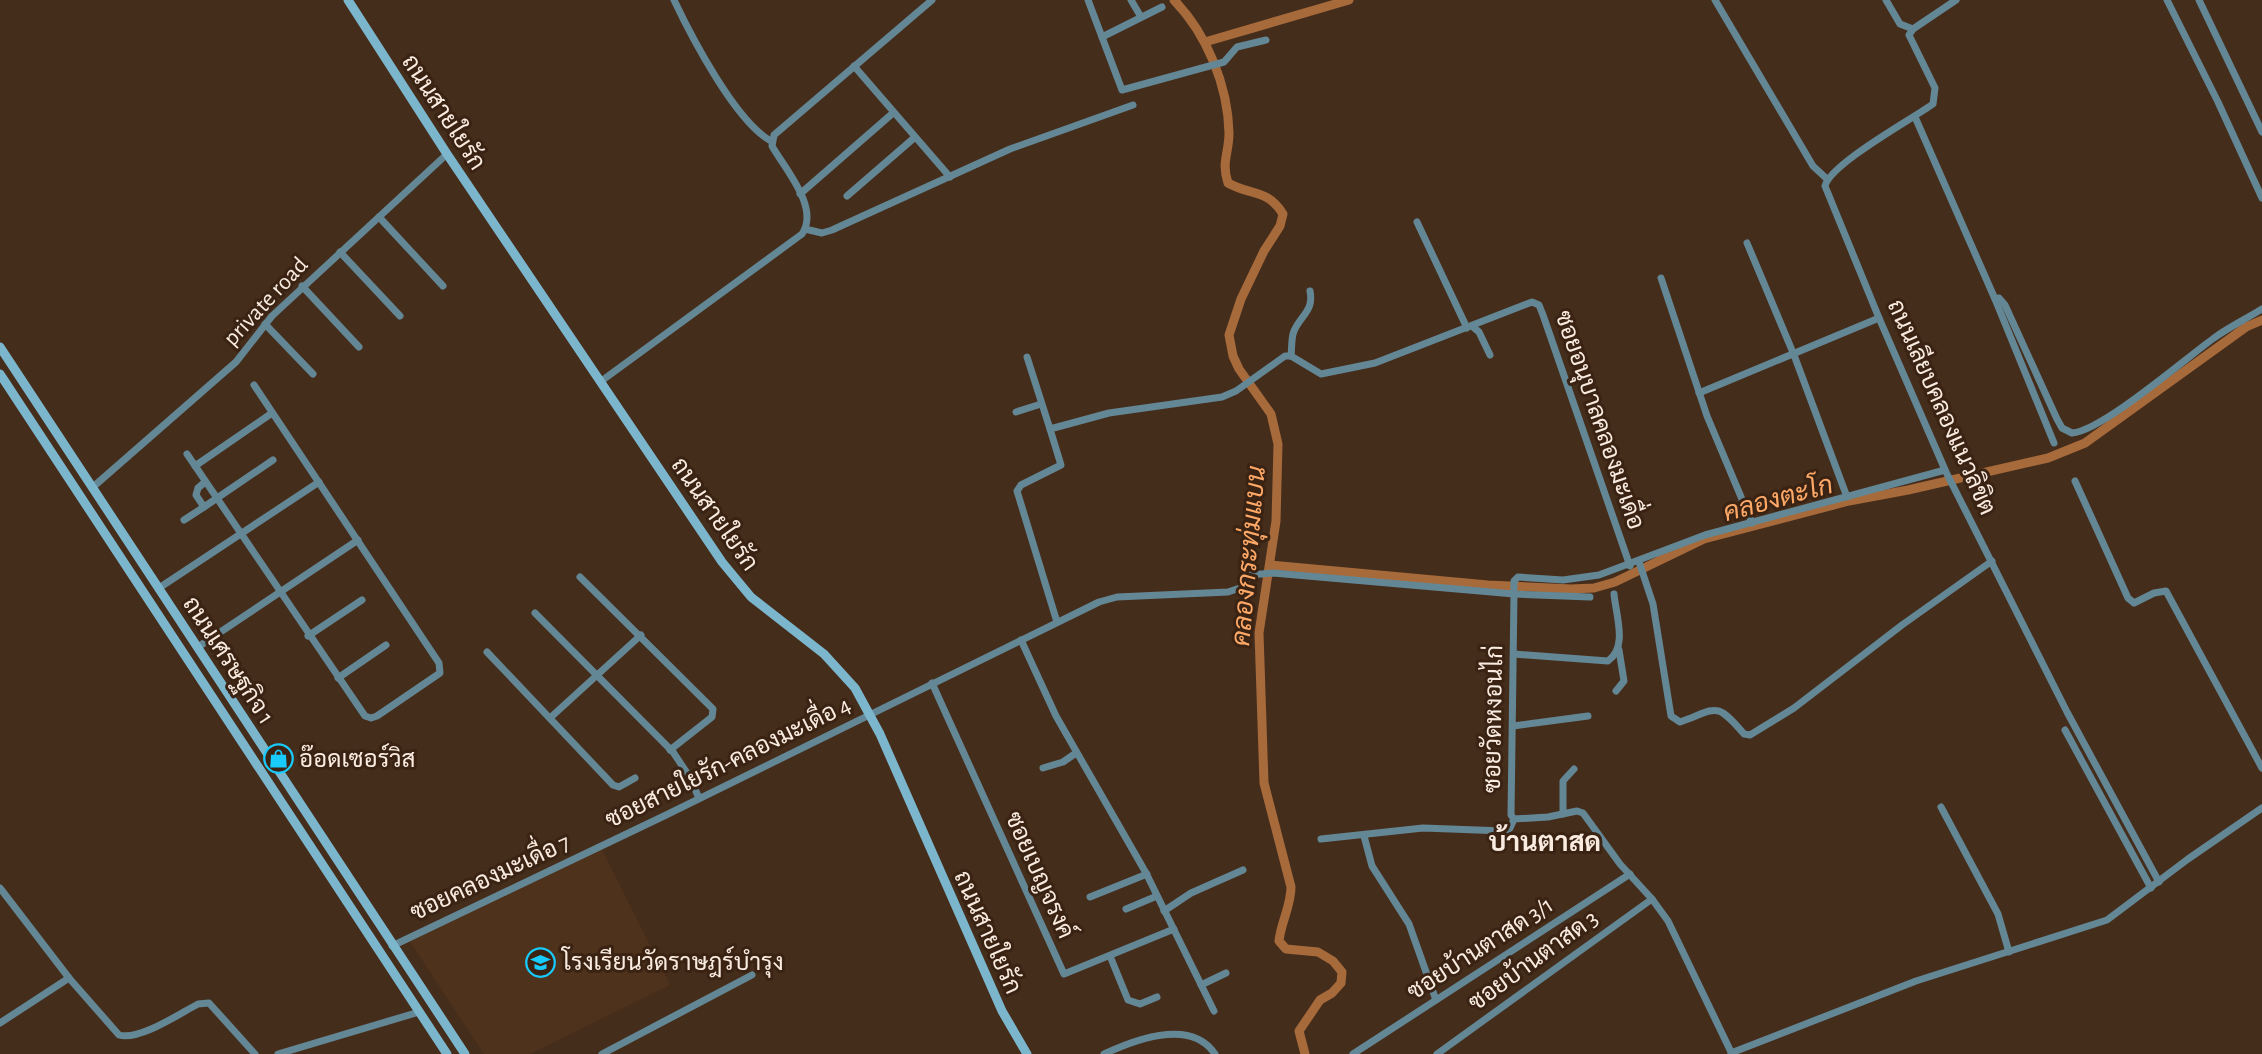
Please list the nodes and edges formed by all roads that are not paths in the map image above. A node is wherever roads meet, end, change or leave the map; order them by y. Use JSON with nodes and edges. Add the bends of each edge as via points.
{"nodes":[{"id":1,"x":348,"y":0,"type":"edge"},
{"id":2,"x":674,"y":0,"type":"edge"},
{"id":3,"x":1088,"y":0,"type":"edge"},
{"id":4,"x":1131,"y":0,"type":"edge"},
{"id":5,"x":1715,"y":0,"type":"edge"},
{"id":6,"x":1886,"y":0,"type":"edge"},
{"id":7,"x":1956,"y":0,"type":"edge"},
{"id":8,"x":2167,"y":0,"type":"edge"},
{"id":9,"x":2199,"y":0,"type":"edge"},
{"id":10,"x":929,"y":1,"type":"edge"},
{"id":11,"x":1162,"y":7,"type":"dead end"},
{"id":12,"x":1141,"y":17,"type":"junction"},
{"id":13,"x":1913,"y":28,"type":"junction"},
{"id":14,"x":1102,"y":37,"type":"junction"},
{"id":15,"x":1266,"y":40,"type":"dead end"},
{"id":16,"x":854,"y":66,"type":"junction"},
{"id":17,"x":1133,"y":105,"type":"dead end"},
{"id":18,"x":893,"y":113,"type":"junction"},
{"id":19,"x":1915,"y":117,"type":"junction"},
{"id":20,"x":2262,"y":132,"type":"edge"},
{"id":21,"x":914,"y":138,"type":"junction"},
{"id":22,"x":771,"y":141,"type":"junction"},
{"id":23,"x":447,"y":154,"type":"junction"},
{"id":24,"x":950,"y":177,"type":"junction"},
{"id":25,"x":1827,"y":179,"type":"junction"},
{"id":26,"x":800,"y":194,"type":"junction"},
{"id":27,"x":847,"y":196,"type":"dead end"},
{"id":28,"x":2262,"y":198,"type":"edge"},
{"id":29,"x":379,"y":217,"type":"junction"},
{"id":30,"x":1417,"y":222,"type":"dead end"},
{"id":31,"x":805,"y":229,"type":"junction"},
{"id":32,"x":1747,"y":243,"type":"dead end"},
{"id":33,"x":340,"y":252,"type":"junction"},
{"id":34,"x":1661,"y":278,"type":"dead end"},
{"id":35,"x":302,"y":286,"type":"junction"},
{"id":36,"x":443,"y":286,"type":"dead end"},
{"id":37,"x":1310,"y":291,"type":"dead end"},
{"id":38,"x":1995,"y":299,"type":"junction"},
{"id":39,"x":2262,"y":309,"type":"edge"},
{"id":40,"x":400,"y":316,"type":"dead end"},
{"id":41,"x":1879,"y":318,"type":"junction"},
{"id":42,"x":265,"y":324,"type":"junction"},
{"id":43,"x":1469,"y":327,"type":"junction"},
{"id":44,"x":0,"y":347,"type":"edge"},
{"id":45,"x":359,"y":347,"type":"dead end"},
{"id":46,"x":1490,"y":355,"type":"dead end"},
{"id":47,"x":1794,"y":355,"type":"junction"},
{"id":48,"x":1291,"y":356,"type":"junction"},
{"id":49,"x":1027,"y":357,"type":"dead end"},
{"id":50,"x":0,"y":374,"type":"edge"},
{"id":51,"x":313,"y":374,"type":"dead end"},
{"id":52,"x":600,"y":382,"type":"junction"},
{"id":53,"x":254,"y":385,"type":"dead end"},
{"id":54,"x":1699,"y":393,"type":"junction"},
{"id":55,"x":1041,"y":404,"type":"junction"},
{"id":56,"x":1016,"y":412,"type":"dead end"},
{"id":57,"x":272,"y":413,"type":"junction"},
{"id":58,"x":1050,"y":429,"type":"junction"},
{"id":59,"x":2054,"y":443,"type":"dead end"},
{"id":60,"x":187,"y":454,"type":"dead end"},
{"id":61,"x":273,"y":460,"type":"dead end"},
{"id":62,"x":195,"y":466,"type":"junction"},
{"id":63,"x":1946,"y":471,"type":"junction"},
{"id":64,"x":2075,"y":481,"type":"dead end"},
{"id":65,"x":205,"y":482,"type":"junction"},
{"id":66,"x":319,"y":482,"type":"junction"},
{"id":67,"x":93,"y":487,"type":"junction"},
{"id":68,"x":1847,"y":497,"type":"junction"},
{"id":69,"x":217,"y":499,"type":"junction"},
{"id":70,"x":204,"y":507,"type":"junction"},
{"id":71,"x":184,"y":520,"type":"dead end"},
{"id":72,"x":1752,"y":523,"type":"junction"},
{"id":73,"x":241,"y":534,"type":"junction"},
{"id":74,"x":358,"y":540,"type":"junction"},
{"id":75,"x":1992,"y":561,"type":"junction"},
{"id":76,"x":1640,"y":563,"type":"junction"},
{"id":77,"x":1630,"y":566,"type":"junction"},
{"id":78,"x":580,"y":577,"type":"dead end"},
{"id":79,"x":159,"y":588,"type":"junction"},
{"id":80,"x":278,"y":591,"type":"junction"},
{"id":81,"x":1514,"y":592,"type":"junction"},
{"id":82,"x":1614,"y":594,"type":"dead end"},
{"id":83,"x":1590,"y":597,"type":"dead end"},
{"id":84,"x":362,"y":600,"type":"dead end"},
{"id":85,"x":535,"y":613,"type":"dead end"},
{"id":86,"x":1057,"y":622,"type":"junction"},
{"id":87,"x":641,"y":635,"type":"junction"},
{"id":88,"x":308,"y":636,"type":"junction"},
{"id":89,"x":1021,"y":640,"type":"junction"},
{"id":90,"x":386,"y":645,"type":"dead end"},
{"id":91,"x":198,"y":647,"type":"junction"},
{"id":92,"x":1619,"y":650,"type":"junction"},
{"id":93,"x":487,"y":652,"type":"dead end"},
{"id":94,"x":1514,"y":654,"type":"junction"},
{"id":95,"x":598,"y":676,"type":"junction"},
{"id":96,"x":338,"y":678,"type":"junction"},
{"id":97,"x":932,"y":683,"type":"junction"},
{"id":98,"x":1616,"y":691,"type":"dead end"},
{"id":99,"x":869,"y":714,"type":"junction"},
{"id":100,"x":1588,"y":716,"type":"dead end"},
{"id":101,"x":550,"y":718,"type":"junction"},
{"id":102,"x":1513,"y":726,"type":"junction"},
{"id":103,"x":2065,"y":730,"type":"dead end"},
{"id":104,"x":670,"y":750,"type":"junction"},
{"id":105,"x":1076,"y":753,"type":"junction"},
{"id":106,"x":2096,"y":765,"type":"junction"},
{"id":107,"x":1043,"y":768,"type":"dead end"},
{"id":108,"x":2262,"y":768,"type":"edge"},
{"id":109,"x":1574,"y":770,"type":"dead end"},
{"id":110,"x":2086,"y":771,"type":"junction"},
{"id":111,"x":635,"y":778,"type":"dead end"},
{"id":112,"x":699,"y":798,"type":"junction"},
{"id":113,"x":1941,"y":807,"type":"dead end"},
{"id":114,"x":2262,"y":808,"type":"edge"},
{"id":115,"x":1563,"y":814,"type":"junction"},
{"id":116,"x":1514,"y":819,"type":"junction"},
{"id":117,"x":1364,"y":836,"type":"junction"},
{"id":118,"x":1321,"y":839,"type":"dead end"},
{"id":119,"x":604,"y":844,"type":"joint"},
{"id":120,"x":329,"y":850,"type":"junction"},
{"id":121,"x":317,"y":859,"type":"junction"},
{"id":122,"x":1243,"y":870,"type":"dead end"},
{"id":123,"x":1147,"y":874,"type":"junction"},
{"id":124,"x":1630,"y":874,"type":"junction"},
{"id":125,"x":2159,"y":882,"type":"junction"},
{"id":126,"x":0,"y":888,"type":"edge"},
{"id":127,"x":2151,"y":888,"type":"junction"},
{"id":128,"x":1157,"y":896,"type":"junction"},
{"id":129,"x":1090,"y":897,"type":"dead end"},
{"id":130,"x":1652,"y":898,"type":"junction"},
{"id":131,"x":1126,"y":909,"type":"dead end"},
{"id":132,"x":1164,"y":911,"type":"junction"},
{"id":133,"x":1174,"y":929,"type":"junction"},
{"id":134,"x":392,"y":946,"type":"junction"},
{"id":135,"x":2009,"y":952,"type":"junction"},
{"id":136,"x":1110,"y":956,"type":"junction"},
{"id":137,"x":1226,"y":973,"type":"dead end"},
{"id":138,"x":752,"y":975,"type":"dead end"},
{"id":139,"x":69,"y":978,"type":"junction"},
{"id":140,"x":1202,"y":985,"type":"junction"},
{"id":141,"x":1157,"y":997,"type":"dead end"},
{"id":142,"x":1436,"y":1000,"type":"junction"},
{"id":143,"x":1214,"y":1011,"type":"dead end"},
{"id":144,"x":419,"y":1012,"type":"junction"},
{"id":145,"x":0,"y":1023,"type":"edge"},
{"id":146,"x":1732,"y":1053,"type":"edge"},
{"id":147,"x":255,"y":1054,"type":"edge"},
{"id":148,"x":278,"y":1054,"type":"edge"},
{"id":149,"x":447,"y":1054,"type":"edge"},
{"id":150,"x":465,"y":1054,"type":"edge"},
{"id":151,"x":602,"y":1054,"type":"edge"},
{"id":152,"x":1027,"y":1054,"type":"edge"},
{"id":153,"x":1104,"y":1054,"type":"edge"},
{"id":154,"x":1215,"y":1054,"type":"edge"},
{"id":155,"x":1353,"y":1054,"type":"edge"},
{"id":156,"x":1437,"y":1054,"type":"edge"}],
"edges":[{"from":1,"to":23,"type":"main road","name":"ถนนสายใยรัก"},
{"from":2,"to":22,"type":"street","via":[[738,109],[751,127]]},
{"from":3,"to":14,"type":"street"},
{"from":4,"to":12,"type":"street"},
{"from":5,"to":25,"type":"street","via":[[1813,166]]},
{"from":6,"to":13,"type":"street","via":[[1900,24]]},
{"from":7,"to":13,"type":"street"},
{"from":8,"to":28,"type":"street"},
{"from":9,"to":20,"type":"street"},
{"from":10,"to":16,"type":"street"},
{"from":11,"to":12,"type":"street"},
{"from":12,"to":14,"type":"street"},
{"from":13,"to":19,"type":"street","via":[[1910,35],[1936,97],[1934,104]]},
{"from":14,"to":15,"type":"street","via":[[1122,90],[1224,62],[1237,47]]},
{"from":16,"to":18,"type":"street"},
{"from":16,"to":22,"type":"street"},
{"from":17,"to":24,"type":"street","via":[[1010,149]]},
{"from":18,"to":21,"type":"street"},
{"from":18,"to":26,"type":"street"},
{"from":19,"to":25,"type":"street","via":[[1851,158]]},
{"from":19,"to":38,"type":"street"},
{"from":21,"to":24,"type":"street"},
{"from":21,"to":27,"type":"street"},
{"from":22,"to":26,"type":"street"},
{"from":23,"to":29,"type":"street","name":"private road"},
{"from":23,"to":52,"type":"main road","name":"ถนนสายใยรัก"},
{"from":24,"to":31,"type":"street","via":[[832,230],[822,233]]},
{"from":25,"to":41,"type":"street","name":"ถนนเลียบคลองแนวลิขิต","via":[[1825,186]]},
{"from":26,"to":31,"type":"street","via":[[807,211]]},
{"from":29,"to":33,"type":"street","name":"private road"},
{"from":29,"to":36,"type":"street"},
{"from":30,"to":43,"type":"street"},
{"from":31,"to":52,"type":"street"},
{"from":32,"to":47,"type":"street"},
{"from":33,"to":35,"type":"street","name":"private road"},
{"from":33,"to":40,"type":"street"},
{"from":34,"to":54,"type":"street"},
{"from":35,"to":42,"type":"street","name":"private road"},
{"from":35,"to":45,"type":"street"},
{"from":37,"to":48,"type":"street","via":[[1312,300],[1308,313],[1294,330]]},
{"from":38,"to":39,"type":"street","via":[[2005,305],[2062,428],[2072,433],[2098,422],[2156,384],[2216,336]]},
{"from":38,"to":59,"type":"street"},
{"from":41,"to":47,"type":"street"},
{"from":41,"to":63,"type":"street","name":"ถนนเลียบคลองแนวลิขิต"},
{"from":42,"to":51,"type":"street"},
{"from":42,"to":67,"type":"street","name":"private road","via":[[237,362]]},
{"from":43,"to":46,"type":"street","via":[[1479,332]]},
{"from":43,"to":48,"type":"street","name":"ซอยอนุบาลคลองมะเดื่อ","via":[[1375,363],[1336,372],[1321,374]]},
{"from":43,"to":77,"type":"street","name":"ซอยอนุบาลคลองมะเดื่อ","via":[[1527,303],[1539,305]]},
{"from":44,"to":67,"type":"main road","name":"ถนนเศรษฐกิจ 1"},
{"from":47,"to":54,"type":"street"},
{"from":47,"to":68,"type":"street"},
{"from":48,"to":58,"type":"street","via":[[1280,358],[1236,391],[1205,401],[1109,413]]},
{"from":49,"to":55,"type":"street"},
{"from":50,"to":121,"type":"main road","name":"ถนนเศรษฐกิจ 1"},
{"from":52,"to":99,"type":"main road","name":"ถนนสายใยรัก","via":[[736,580],[764,608],[824,654],[855,688]]},
{"from":53,"to":57,"type":"street"},
{"from":54,"to":72,"type":"street"},
{"from":55,"to":56,"type":"street"},
{"from":55,"to":58,"type":"street"},
{"from":57,"to":62,"type":"street"},
{"from":57,"to":66,"type":"street"},
{"from":58,"to":86,"type":"street","via":[[1061,465],[1021,485],[1017,491]]},
{"from":60,"to":62,"type":"street"},
{"from":61,"to":69,"type":"street"},
{"from":62,"to":65,"type":"street"},
{"from":63,"to":68,"type":"street"},
{"from":63,"to":75,"type":"street","name":"ถนนเลียบคลองแนวลิขิต"},
{"from":64,"to":108,"type":"street","via":[[2128,598],[2134,603],[2166,591]]},
{"from":65,"to":69,"type":"street"},
{"from":65,"to":70,"type":"street","via":[[196,495]]},
{"from":66,"to":73,"type":"street"},
{"from":66,"to":74,"type":"street"},
{"from":67,"to":79,"type":"main road","name":"ถนนเศรษฐกิจ 1"},
{"from":68,"to":72,"type":"street"},
{"from":69,"to":70,"type":"street"},
{"from":69,"to":73,"type":"street"},
{"from":70,"to":71,"type":"street"},
{"from":72,"to":76,"type":"street","via":[[1705,535]]},
{"from":73,"to":79,"type":"street"},
{"from":73,"to":80,"type":"street"},
{"from":74,"to":80,"type":"street"},
{"from":74,"to":96,"type":"street","via":[[441,669],[371,718],[364,716]]},
{"from":75,"to":76,"type":"street","via":[[1794,708],[1750,735],[1744,734],[1721,711],[1708,709],[1680,722],[1671,716],[1653,604]]},
{"from":75,"to":106,"type":"street","name":"ถนนเลียบคลองแนวลิขิต"},
{"from":76,"to":77,"type":"street"},
{"from":77,"to":81,"type":"street","name":"ซอยวัดหงอนไก่","via":[[1563,580],[1518,578],[1514,581]]},
{"from":78,"to":87,"type":"street"},
{"from":79,"to":91,"type":"main road","name":"ถนนเศรษฐกิจ 1"},
{"from":80,"to":88,"type":"street"},
{"from":80,"to":91,"type":"street"},
{"from":81,"to":83,"type":"street"},
{"from":81,"to":86,"type":"street","name":"ซอยสายใยรัก-คลองมะเดื่อ 4","via":[[1258,573],[1240,588],[1228,592],[1117,597]]},
{"from":81,"to":94,"type":"street","name":"ซอยวัดหงอนไก่"},
{"from":82,"to":92,"type":"street"},
{"from":84,"to":88,"type":"street"},
{"from":85,"to":95,"type":"street"},
{"from":86,"to":89,"type":"street","name":"ซอยสายใยรัก-คลองมะเดื่อ 4"},
{"from":87,"to":95,"type":"street"},
{"from":87,"to":104,"type":"street","via":[[713,709],[712,717]]},
{"from":88,"to":96,"type":"street"},
{"from":89,"to":97,"type":"street","name":"ซอยสายใยรัก-คลองมะเดื่อ 4"},
{"from":89,"to":105,"type":"street"},
{"from":90,"to":96,"type":"street"},
{"from":91,"to":120,"type":"main road","name":"ถนนเศรษฐกิจ 1"},
{"from":92,"to":94,"type":"street","via":[[1608,661]]},
{"from":92,"to":98,"type":"street","via":[[1624,681]]},
{"from":93,"to":101,"type":"street"},
{"from":94,"to":102,"type":"street","name":"ซอยวัดหงอนไก่"},
{"from":95,"to":101,"type":"street"},
{"from":95,"to":104,"type":"street"},
{"from":97,"to":99,"type":"street","name":"ซอยสายใยรัก-คลองมะเดื่อ 4"},
{"from":97,"to":136,"type":"street","name":"ซอยเบญจรงค์","via":[[1062,973]]},
{"from":99,"to":112,"type":"street","name":"ซอยสายใยรัก-คลองมะเดื่อ 4"},
{"from":99,"to":152,"type":"main road","name":"ถนนสายใยรัก","via":[[1002,1011]]},
{"from":100,"to":102,"type":"street"},
{"from":101,"to":111,"type":"street","via":[[613,785],[619,787]]},
{"from":102,"to":116,"type":"street","name":"ซอยวัดหงอนไก่"},
{"from":103,"to":110,"type":"street"},
{"from":104,"to":112,"type":"street"},
{"from":105,"to":107,"type":"street"},
{"from":105,"to":123,"type":"street"},
{"from":106,"to":110,"type":"street"},
{"from":106,"to":125,"type":"street","name":"ถนนเลียบคลองแนวลิขิต"},
{"from":109,"to":115,"type":"street","via":[[1563,781]]},
{"from":110,"to":127,"type":"street"},
{"from":112,"to":119,"type":"street","name":"ซอยสายใยรัก-คลองมะเดื่อ 4"},
{"from":113,"to":135,"type":"street","via":[[1998,914]]},
{"from":114,"to":125,"type":"street"},
{"from":115,"to":116,"type":"street","name":"ซอยวัดหงอนไก่"},
{"from":115,"to":124,"type":"street","name":"ซอยวัดหงอนไก่","via":[[1582,813]]},
{"from":116,"to":117,"type":"street","via":[[1504,831],[1422,828]]},
{"from":117,"to":118,"type":"street"},
{"from":117,"to":142,"type":"street","via":[[1372,866],[1409,924]]},
{"from":119,"to":134,"type":"street","name":"ซอยคลองมะเดื่อ 7"},
{"from":120,"to":121,"type":"main road"},
{"from":120,"to":134,"type":"main road","name":"ถนนเศรษฐกิจ 1"},
{"from":121,"to":144,"type":"main road","name":"ถนนเศรษฐกิจ 1"},
{"from":122,"to":132,"type":"street","via":[[1191,892]]},
{"from":123,"to":128,"type":"street"},
{"from":123,"to":129,"type":"street"},
{"from":124,"to":130,"type":"street","name":"ซอยวัดหงอนไก่"},
{"from":124,"to":142,"type":"street","name":"ซอยบ้านตาสด 3/1"},
{"from":125,"to":127,"type":"street"},
{"from":126,"to":139,"type":"street"},
{"from":127,"to":135,"type":"street","via":[[2107,920]]},
{"from":128,"to":131,"type":"street"},
{"from":128,"to":132,"type":"street"},
{"from":130,"to":146,"type":"street","name":"ซอยวัดหงอนไก่","via":[[1678,940]]},
{"from":130,"to":156,"type":"street","name":"ซอยบ้านตาสด 3"},
{"from":132,"to":133,"type":"street"},
{"from":133,"to":136,"type":"street","name":"ซอยเบญจรงค์"},
{"from":133,"to":140,"type":"street"},
{"from":134,"to":150,"type":"main road","name":"ถนนเศรษฐกิจ 1"},
{"from":135,"to":146,"type":"street","via":[[1916,981]]},
{"from":136,"to":141,"type":"street","via":[[1128,1000],[1140,1004]]},
{"from":137,"to":140,"type":"street"},
{"from":138,"to":151,"type":"street"},
{"from":139,"to":145,"type":"street"},
{"from":139,"to":147,"type":"street","via":[[119,1035],[140,1034],[209,1002]]},
{"from":140,"to":143,"type":"street"},
{"from":142,"to":155,"type":"street","name":"ซอยบ้านตาสด 3/1"},
{"from":144,"to":148,"type":"street"},
{"from":144,"to":149,"type":"main road","name":"ถนนเศรษฐกิจ 1"},
{"from":153,"to":154,"type":"street","via":[[1146,1038],[1182,1034],[1207,1043]]}]}
